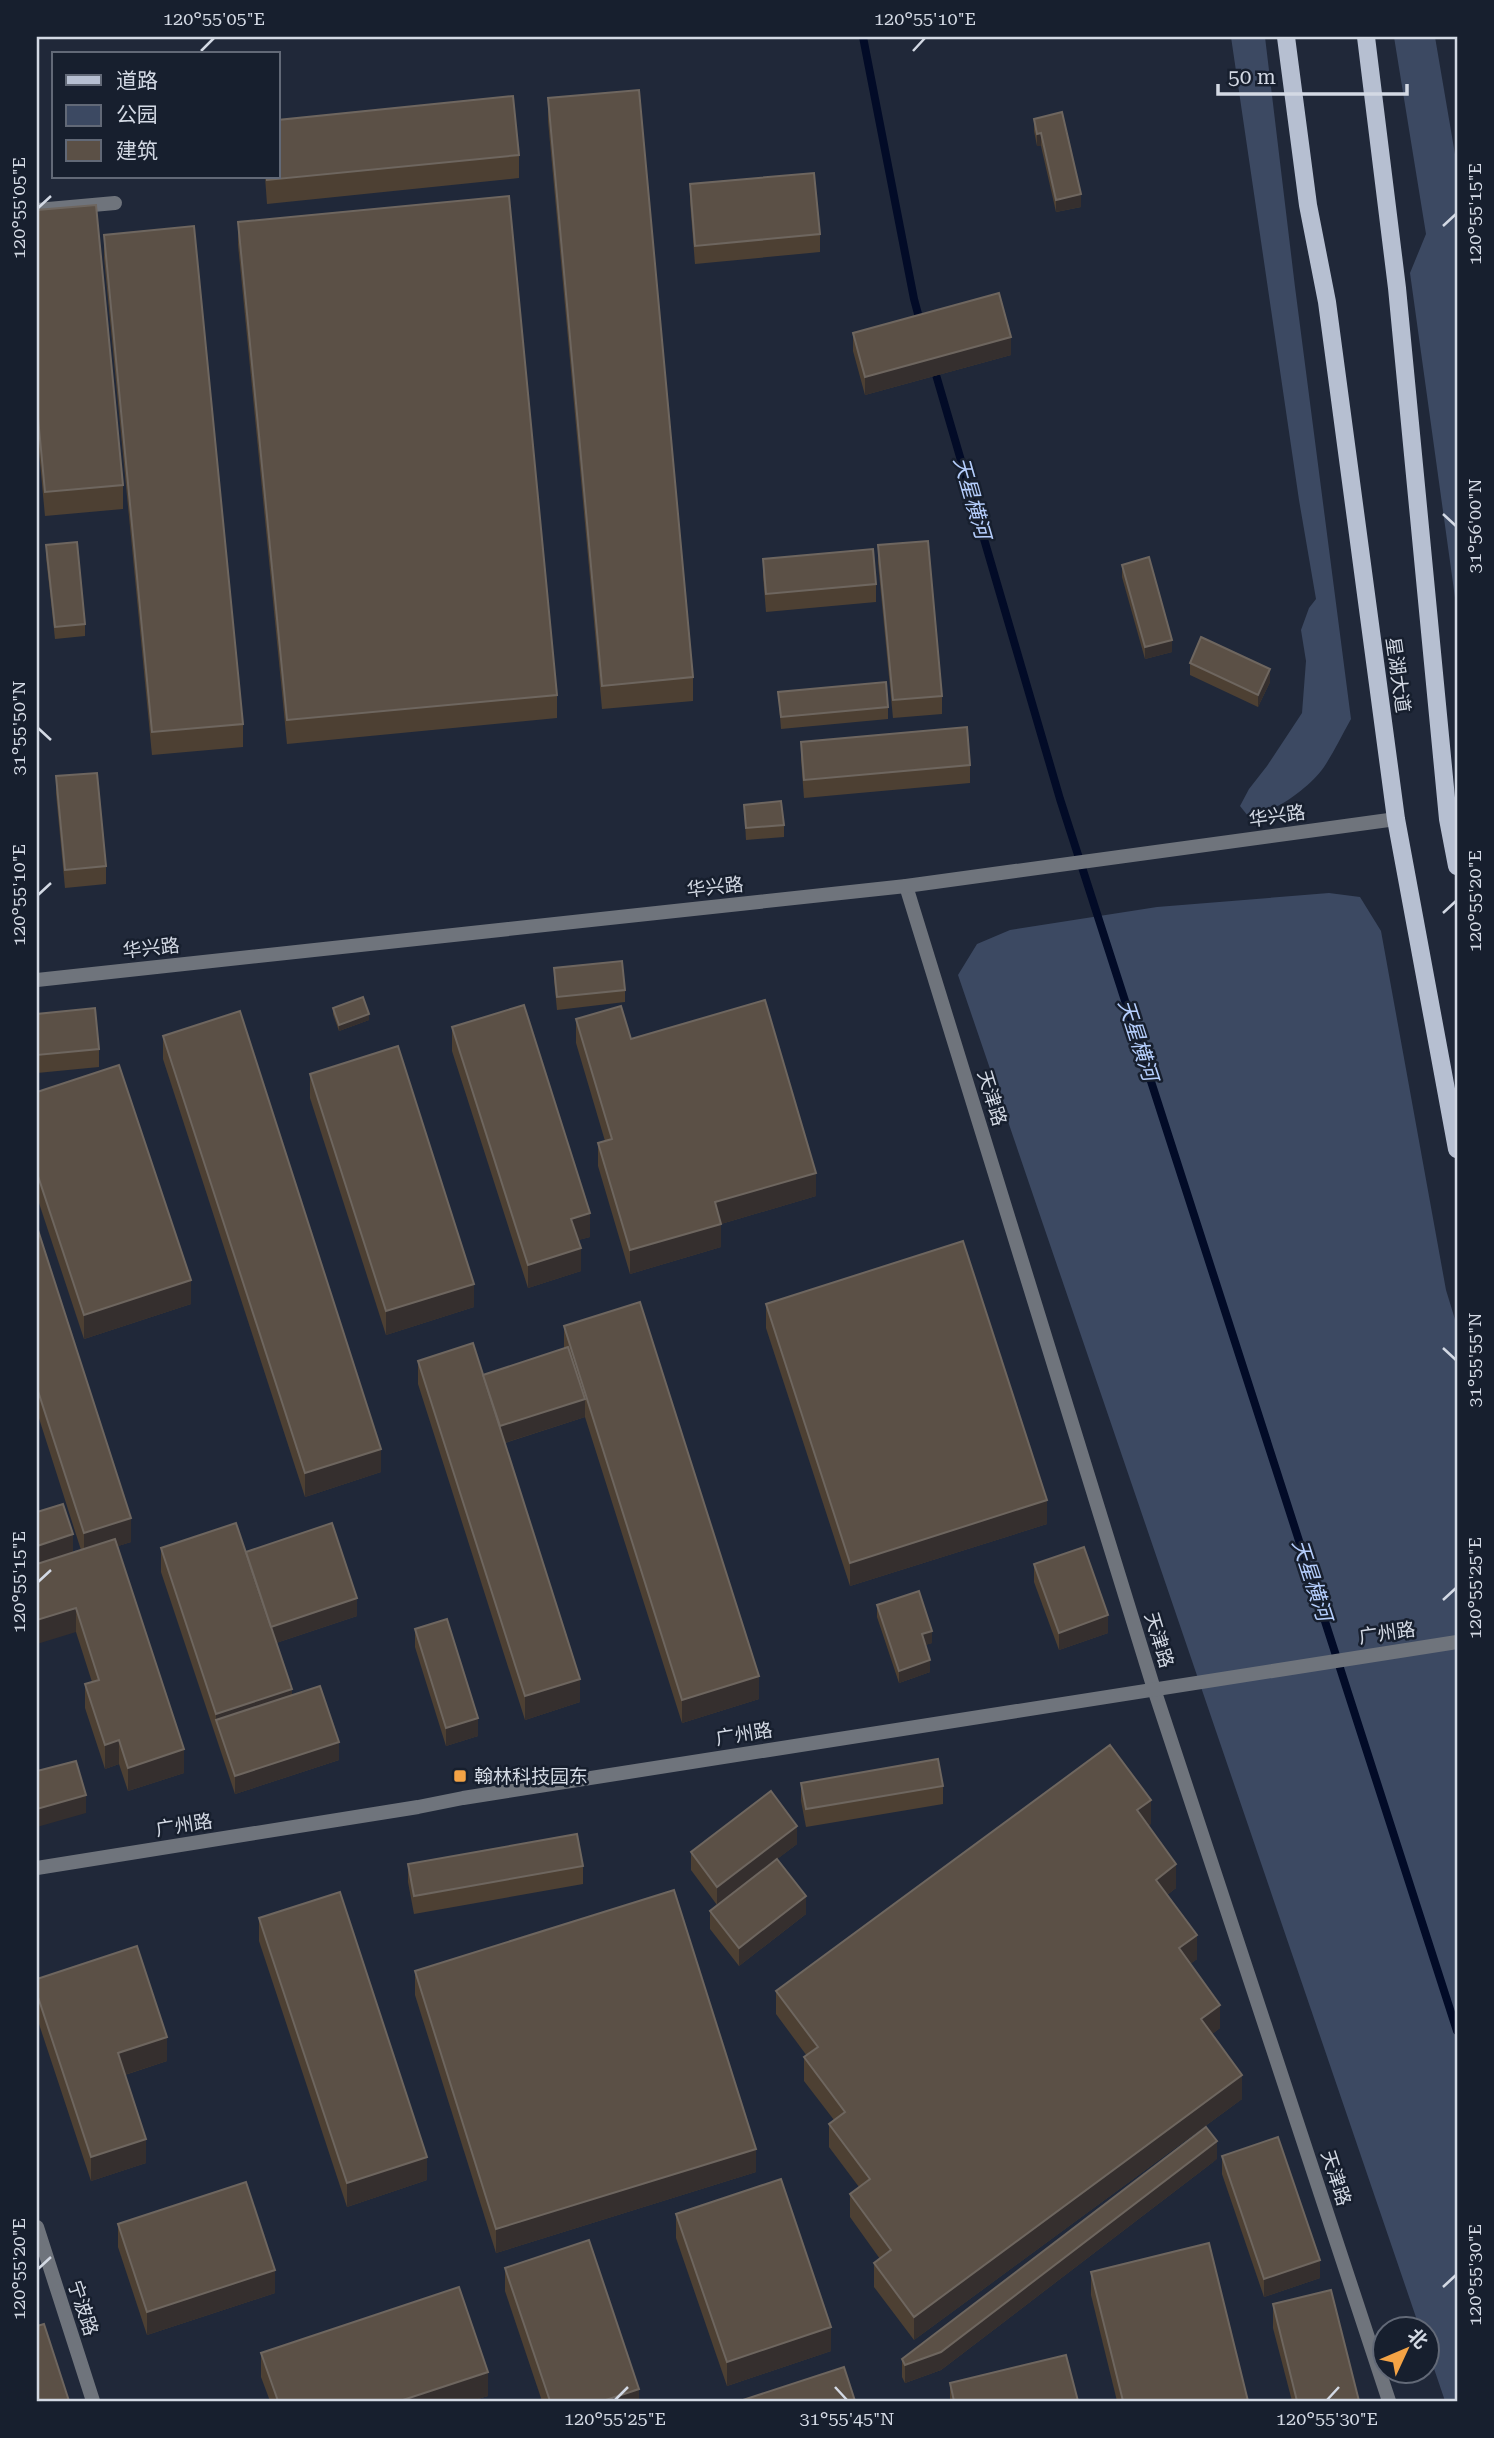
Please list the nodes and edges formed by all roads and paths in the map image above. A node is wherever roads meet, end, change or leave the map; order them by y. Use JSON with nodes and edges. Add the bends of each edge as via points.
{"nodes":[{"id":1,"x":1286,"y":37,"type":"edge"},
{"id":2,"x":1366,"y":37,"type":"edge"},
{"id":3,"x":115,"y":203,"type":"dead end"},
{"id":4,"x":37,"y":210,"type":"edge"},
{"id":5,"x":1396,"y":819,"type":"junction"},
{"id":6,"x":1457,"y":866,"type":"edge"},
{"id":7,"x":906,"y":886,"type":"junction"},
{"id":8,"x":37,"y":980,"type":"edge"},
{"id":9,"x":1457,"y":1149,"type":"edge"},
{"id":10,"x":1457,"y":1642,"type":"edge"},
{"id":11,"x":1154,"y":1689,"type":"junction"},
{"id":12,"x":37,"y":1868,"type":"edge"},
{"id":13,"x":37,"y":2227,"type":"edge"},
{"id":14,"x":93,"y":2401,"type":"edge"},
{"id":15,"x":1390,"y":2401,"type":"edge"}],
"edges":[{"from":1,"to":5,"type":"main road","name":"星湖大道","via":[[1308,205],[1327,302]]},
{"from":2,"to":6,"type":"main road","name":"星湖大道","via":[[1386,192],[1448,819]]},
{"from":3,"to":4,"type":"street"},
{"from":5,"to":7,"type":"street","name":"华兴路"},
{"from":5,"to":9,"type":"main road","name":"星湖大道"},
{"from":7,"to":8,"type":"street","name":"华兴路"},
{"from":7,"to":11,"type":"street","name":"天津路"},
{"from":10,"to":11,"type":"street","name":"广州路"},
{"from":11,"to":12,"type":"street","name":"广州路"},
{"from":11,"to":15,"type":"street","name":"天津路"},
{"from":13,"to":14,"type":"street","name":"宁波路"}]}
